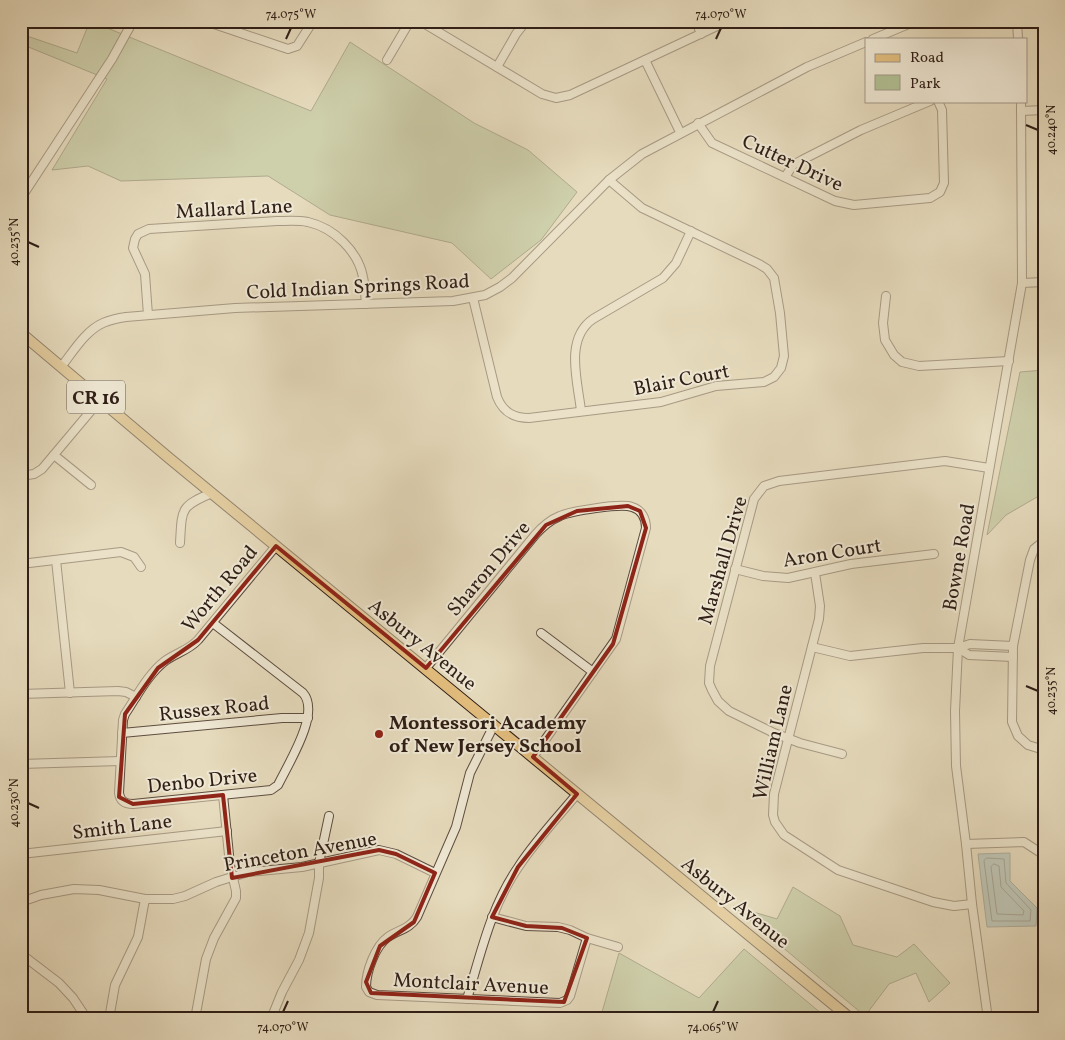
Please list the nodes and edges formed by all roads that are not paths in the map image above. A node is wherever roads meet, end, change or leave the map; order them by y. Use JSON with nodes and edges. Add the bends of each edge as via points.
{"nodes":[{"id":1,"x":133,"y":21,"type":"edge"},
{"id":2,"x":205,"y":21,"type":"edge"},
{"id":3,"x":313,"y":21,"type":"edge"},
{"id":4,"x":410,"y":21,"type":"edge"},
{"id":5,"x":420,"y":21,"type":"edge"},
{"id":6,"x":526,"y":21,"type":"edge"},
{"id":7,"x":696,"y":21,"type":"edge"},
{"id":8,"x":728,"y":21,"type":"edge"},
{"id":9,"x":916,"y":21,"type":"edge"},
{"id":10,"x":1017,"y":21,"type":"edge"},
{"id":11,"x":222,"y":24,"type":"edge"},
{"id":12,"x":701,"y":34,"type":"junction"},
{"id":13,"x":875,"y":38,"type":"edge"},
{"id":14,"x":1018,"y":38,"type":"edge"},
{"id":15,"x":865,"y":42,"type":"edge"},
{"id":16,"x":387,"y":60,"type":"dead end"},
{"id":17,"x":645,"y":60,"type":"junction"},
{"id":18,"x":497,"y":67,"type":"junction"},
{"id":19,"x":928,"y":102,"type":"edge"},
{"id":20,"x":938,"y":102,"type":"edge"},
{"id":21,"x":1021,"y":102,"type":"edge"},
{"id":22,"x":1044,"y":110,"type":"edge"},
{"id":23,"x":1021,"y":111,"type":"junction"},
{"id":24,"x":698,"y":123,"type":"junction"},
{"id":25,"x":680,"y":132,"type":"junction"},
{"id":26,"x":785,"y":177,"type":"junction"},
{"id":27,"x":609,"y":180,"type":"junction"},
{"id":28,"x":21,"y":198,"type":"edge"},
{"id":29,"x":691,"y":231,"type":"junction"},
{"id":30,"x":1044,"y":282,"type":"edge"},
{"id":31,"x":1022,"y":283,"type":"junction"},
{"id":32,"x":886,"y":296,"type":"dead end"},
{"id":33,"x":473,"y":298,"type":"junction"},
{"id":34,"x":366,"y":304,"type":"junction"},
{"id":35,"x":148,"y":315,"type":"junction"},
{"id":36,"x":21,"y":333,"type":"edge"},
{"id":37,"x":1009,"y":361,"type":"junction"},
{"id":38,"x":61,"y":367,"type":"junction"},
{"id":39,"x":100,"y":400,"type":"junction"},
{"id":40,"x":581,"y":411,"type":"junction"},
{"id":41,"x":54,"y":455,"type":"junction"},
{"id":42,"x":989,"y":468,"type":"junction"},
{"id":43,"x":21,"y":476,"type":"edge"},
{"id":44,"x":91,"y":486,"type":"dead end"},
{"id":45,"x":212,"y":493,"type":"junction"},
{"id":46,"x":1044,"y":541,"type":"edge"},
{"id":47,"x":180,"y":543,"type":"dead end"},
{"id":48,"x":276,"y":546,"type":"junction"},
{"id":49,"x":934,"y":554,"type":"dead end"},
{"id":50,"x":56,"y":560,"type":"junction"},
{"id":51,"x":21,"y":564,"type":"edge"},
{"id":52,"x":141,"y":567,"type":"dead end"},
{"id":53,"x":736,"y":569,"type":"junction"},
{"id":54,"x":815,"y":573,"type":"junction"},
{"id":55,"x":213,"y":624,"type":"junction"},
{"id":56,"x":540,"y":633,"type":"dead end"},
{"id":57,"x":1013,"y":646,"type":"junction"},
{"id":58,"x":812,"y":647,"type":"junction"},
{"id":59,"x":958,"y":648,"type":"junction"},
{"id":60,"x":1013,"y":657,"type":"junction"},
{"id":61,"x":426,"y":668,"type":"junction"},
{"id":62,"x":593,"y":672,"type":"junction"},
{"id":63,"x":70,"y":693,"type":"junction"},
{"id":64,"x":21,"y":694,"type":"edge"},
{"id":65,"x":136,"y":697,"type":"junction"},
{"id":66,"x":308,"y":718,"type":"junction"},
{"id":67,"x":494,"y":725,"type":"junction"},
{"id":68,"x":122,"y":733,"type":"junction"},
{"id":69,"x":788,"y":738,"type":"junction"},
{"id":70,"x":1044,"y":750,"type":"edge"},
{"id":71,"x":842,"y":754,"type":"dead end"},
{"id":72,"x":533,"y":757,"type":"junction"},
{"id":73,"x":120,"y":761,"type":"junction"},
{"id":74,"x":21,"y":764,"type":"edge"},
{"id":75,"x":577,"y":794,"type":"junction"},
{"id":76,"x":223,"y":795,"type":"junction"},
{"id":77,"x":123,"y":802,"type":"joint"},
{"id":78,"x":329,"y":816,"type":"dead end"},
{"id":79,"x":226,"y":831,"type":"junction"},
{"id":80,"x":966,"y":844,"type":"junction"},
{"id":81,"x":21,"y":854,"type":"edge"},
{"id":82,"x":1044,"y":855,"type":"edge"},
{"id":83,"x":319,"y":863,"type":"junction"},
{"id":84,"x":435,"y":873,"type":"junction"},
{"id":85,"x":232,"y":878,"type":"junction"},
{"id":86,"x":145,"y":899,"type":"junction"},
{"id":87,"x":21,"y":902,"type":"edge"},
{"id":88,"x":972,"y":904,"type":"junction"},
{"id":89,"x":492,"y":917,"type":"junction"},
{"id":90,"x":587,"y":938,"type":"junction"},
{"id":91,"x":618,"y":947,"type":"dead end"},
{"id":92,"x":21,"y":954,"type":"edge"},
{"id":93,"x":467,"y":999,"type":"junction"},
{"id":94,"x":86,"y":1019,"type":"edge"},
{"id":95,"x":109,"y":1019,"type":"edge"},
{"id":96,"x":195,"y":1019,"type":"edge"},
{"id":97,"x":271,"y":1019,"type":"edge"},
{"id":98,"x":850,"y":1019,"type":"edge"},
{"id":99,"x":988,"y":1019,"type":"edge"}],
"edges":[{"from":1,"to":28,"type":"street","via":[[112,59]]},
{"from":2,"to":11,"type":"street"},
{"from":3,"to":11,"type":"street","via":[[297,46],[288,49]]},
{"from":4,"to":16,"type":"street"},
{"from":5,"to":18,"type":"street"},
{"from":6,"to":18,"type":"street"},
{"from":7,"to":12,"type":"street"},
{"from":8,"to":12,"type":"street"},
{"from":9,"to":13,"type":"street"},
{"from":10,"to":14,"type":"street"},
{"from":12,"to":17,"type":"street"},
{"from":15,"to":24,"type":"street","name":"Cold Indian Springs Road","via":[[807,67]]},
{"from":17,"to":18,"type":"street","via":[[570,95],[556,98],[542,94]]},
{"from":17,"to":25,"type":"street"},
{"from":19,"to":26,"type":"street","via":[[861,130],[802,160],[793,165]]},
{"from":20,"to":26,"type":"street","name":"Cutter Drive","via":[[942,110],[944,183],[936,196],[849,204],[835,201]]},
{"from":21,"to":23,"type":"street","name":"Bowne Road"},
{"from":22,"to":23,"type":"street"},
{"from":23,"to":31,"type":"street","name":"Bowne Road"},
{"from":24,"to":25,"type":"street","name":"Cold Indian Springs Road"},
{"from":24,"to":26,"type":"street","name":"Cutter Drive","via":[[712,143]]},
{"from":25,"to":27,"type":"street","name":"Cold Indian Springs Road","via":[[642,154]]},
{"from":27,"to":29,"type":"street","name":"Blair Court","via":[[642,208]]},
{"from":27,"to":33,"type":"street","name":"Cold Indian Springs Road","via":[[512,278],[489,293]]},
{"from":29,"to":40,"type":"street","via":[[676,264],[663,278],[584,327],[575,354]]},
{"from":29,"to":40,"type":"street","name":"Blair Court","via":[[759,264],[772,274],[784,356],[781,368],[764,382],[716,386],[660,402]]},
{"from":30,"to":31,"type":"street"},
{"from":31,"to":37,"type":"street","name":"Bowne Road"},
{"from":32,"to":37,"type":"street","via":[[885,340],[902,362],[919,366]]},
{"from":33,"to":34,"type":"street","name":"Cold Indian Springs Road"},
{"from":33,"to":40,"type":"street","name":"Blair Court","via":[[496,397],[504,410],[521,418]]},
{"from":34,"to":35,"type":"street","name":"Cold Indian Springs Road","via":[[235,308]]},
{"from":34,"to":35,"type":"street","name":"Mallard Lane","via":[[363,276],[345,243],[318,225],[277,221],[141,232],[133,248],[145,274]]},
{"from":35,"to":38,"type":"street","name":"Cold Indian Springs Road","via":[[100,324]]},
{"from":36,"to":38,"type":"main road","name":"Asbury Avenue","number":"CR 16"},
{"from":37,"to":42,"type":"street","name":"Bowne Road"},
{"from":38,"to":39,"type":"main road","name":"Asbury Avenue","number":"CR 16"},
{"from":39,"to":41,"type":"street"},
{"from":39,"to":45,"type":"main road","name":"Asbury Avenue","number":"CR 16"},
{"from":41,"to":43,"type":"street","via":[[39,472]]},
{"from":41,"to":44,"type":"street"},
{"from":42,"to":53,"type":"street","name":"Marshall Drive","via":[[945,461],[771,483],[754,499]]},
{"from":42,"to":59,"type":"street","name":"Bowne Road"},
{"from":45,"to":47,"type":"street","via":[[187,505],[182,516]]},
{"from":45,"to":48,"type":"main road","name":"Asbury Avenue","number":"CR 16"},
{"from":46,"to":57,"type":"street","via":[[1034,548],[1030,560]]},
{"from":48,"to":55,"type":"street","name":"Worth Road"},
{"from":48,"to":61,"type":"main road","name":"Asbury Avenue","number":"CR 16"},
{"from":49,"to":54,"type":"street","name":"Aron Court","via":[[851,564]]},
{"from":50,"to":51,"type":"street"},
{"from":50,"to":52,"type":"street","via":[[121,552],[134,557]]},
{"from":50,"to":63,"type":"street"},
{"from":53,"to":54,"type":"street","name":"Aron Court","via":[[778,578]]},
{"from":53,"to":69,"type":"street","name":"Marshall Drive","via":[[710,666],[712,690],[729,711]]},
{"from":54,"to":58,"type":"street","name":"William Lane","via":[[820,611]]},
{"from":55,"to":65,"type":"street","name":"Worth Road","via":[[194,644],[158,668]]},
{"from":55,"to":66,"type":"street","via":[[303,693],[309,702]]},
{"from":56,"to":62,"type":"street"},
{"from":57,"to":59,"type":"street","via":[[970,644]]},
{"from":57,"to":60,"type":"street"},
{"from":58,"to":59,"type":"street","via":[[850,656],[923,648]]},
{"from":58,"to":69,"type":"street","name":"William Lane"},
{"from":59,"to":60,"type":"street","via":[[969,654]]},
{"from":59,"to":80,"type":"street","name":"Bowne Road","via":[[956,758]]},
{"from":60,"to":70,"type":"street","via":[[1012,722],[1018,736],[1028,745]]},
{"from":61,"to":62,"type":"street","name":"Sharon Drive","via":[[546,524],[577,511],[628,506],[640,512],[646,528],[619,632]]},
{"from":61,"to":67,"type":"main road","name":"Asbury Avenue","number":"CR 16"},
{"from":62,"to":72,"type":"street","name":"Sharon Drive"},
{"from":63,"to":64,"type":"street"},
{"from":63,"to":65,"type":"street","via":[[118,691]]},
{"from":65,"to":68,"type":"street","name":"Worth Road","via":[[123,720]]},
{"from":66,"to":68,"type":"street","name":"Russex Road"},
{"from":66,"to":76,"type":"street","name":"Denbo Drive","via":[[278,785],[271,790]]},
{"from":67,"to":72,"type":"main road","name":"Asbury Avenue","number":"CR 16"},
{"from":67,"to":84,"type":"street","via":[[470,773],[456,827]]},
{"from":68,"to":73,"type":"street","name":"Worth Road"},
{"from":69,"to":71,"type":"street","name":"Marshall Drive"},
{"from":69,"to":88,"type":"street","name":"William Lane","via":[[772,801],[773,815],[784,835],[850,875],[933,902],[954,906]]},
{"from":72,"to":75,"type":"main road","name":"Asbury Avenue","number":"CR 16"},
{"from":73,"to":74,"type":"street"},
{"from":73,"to":77,"type":"street","name":"Worth Road","via":[[119,793]]},
{"from":75,"to":89,"type":"street","via":[[518,867]]},
{"from":75,"to":98,"type":"main road","name":"Asbury Avenue","number":"CR 16"},
{"from":76,"to":77,"type":"street","name":"Denbo Drive","via":[[132,804]]},
{"from":76,"to":79,"type":"street"},
{"from":78,"to":83,"type":"street"},
{"from":79,"to":81,"type":"street","name":"Smith Lane"},
{"from":79,"to":85,"type":"street"},
{"from":80,"to":82,"type":"street","via":[[1024,842]]},
{"from":80,"to":88,"type":"street","name":"Bowne Road"},
{"from":83,"to":84,"type":"street","name":"Princeton Avenue","via":[[388,851]]},
{"from":83,"to":85,"type":"street","name":"Princeton Avenue","via":[[248,872]]},
{"from":83,"to":97,"type":"street","via":[[305,946]]},
{"from":84,"to":93,"type":"street","name":"Montclair Avenue","via":[[414,922],[389,936],[380,946],[366,988],[378,994]]},
{"from":85,"to":86,"type":"street","name":"Princeton Avenue","via":[[179,898]]},
{"from":85,"to":96,"type":"street","via":[[236,898],[206,960]]},
{"from":86,"to":87,"type":"street","name":"Princeton Avenue","via":[[74,889]]},
{"from":86,"to":95,"type":"street","via":[[138,937],[115,985]]},
{"from":88,"to":99,"type":"street","name":"Bowne Road"},
{"from":89,"to":90,"type":"street","via":[[526,926],[562,928]]},
{"from":89,"to":93,"type":"street"},
{"from":90,"to":91,"type":"street"},
{"from":90,"to":93,"type":"street","name":"Montclair Avenue","via":[[570,996],[564,1002]]},
{"from":92,"to":94,"type":"street","via":[[59,983]]}]}
